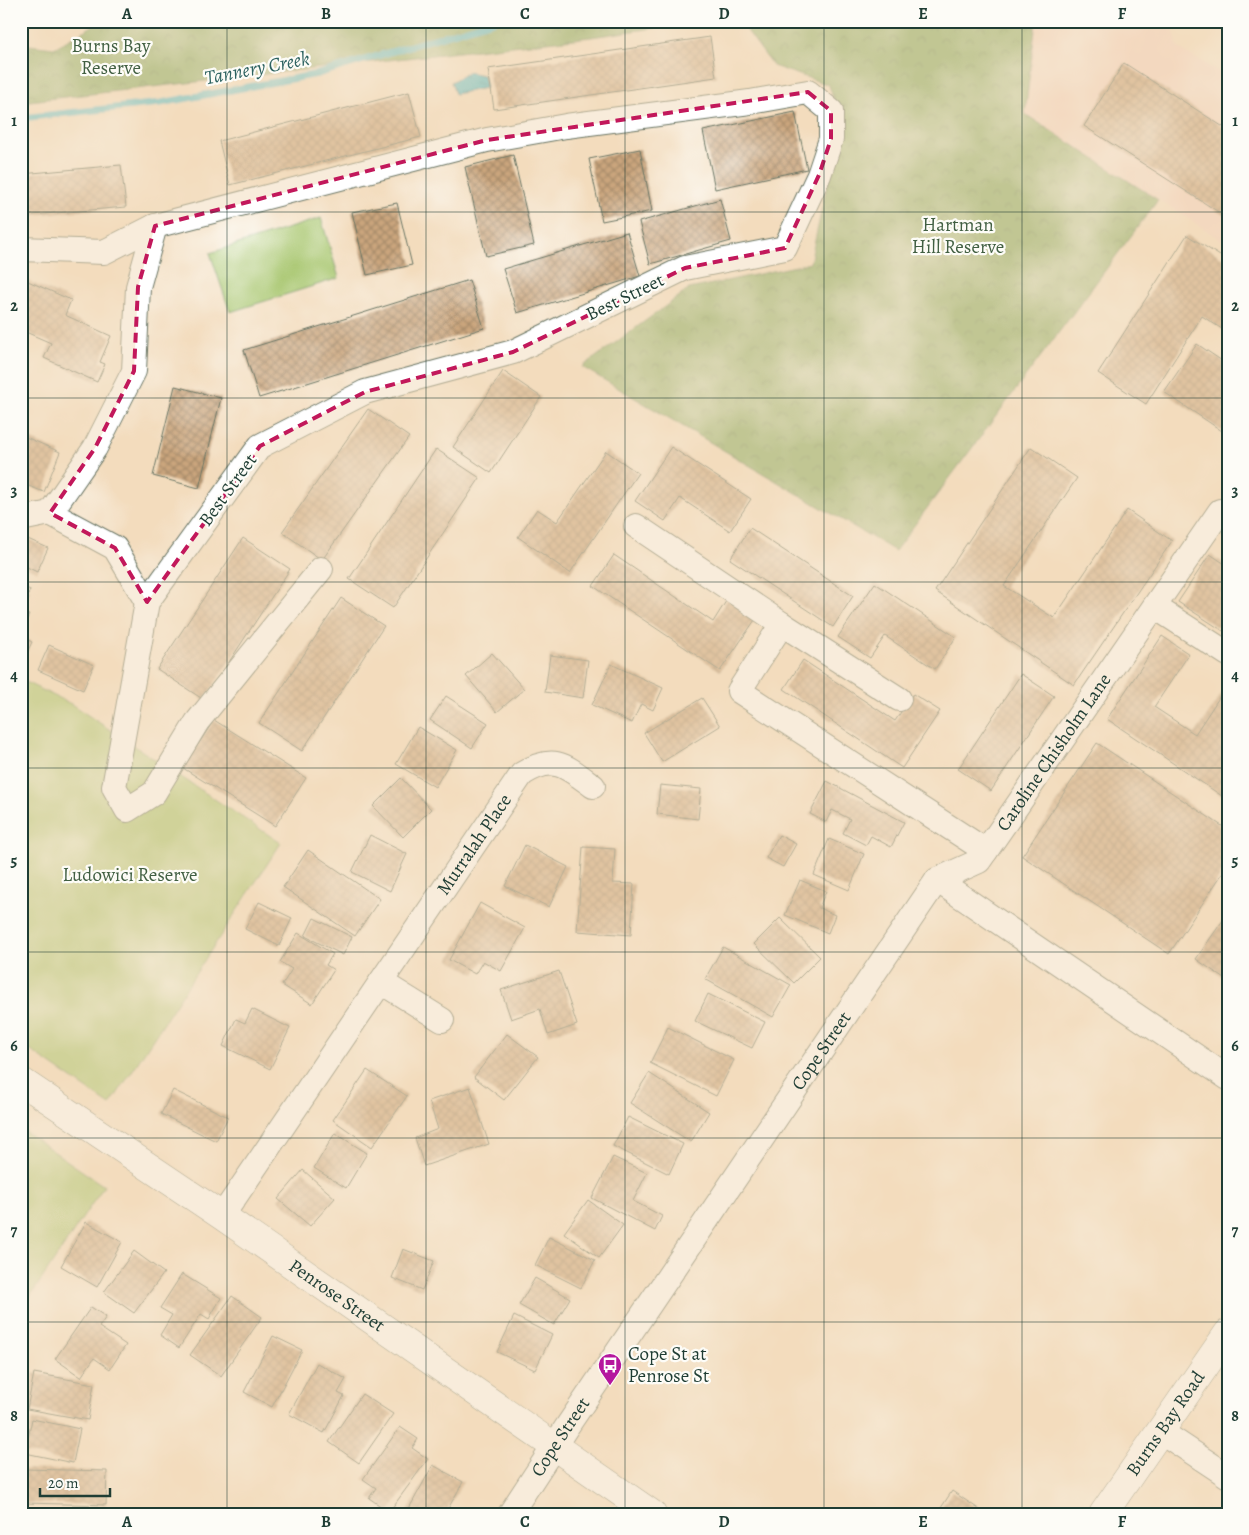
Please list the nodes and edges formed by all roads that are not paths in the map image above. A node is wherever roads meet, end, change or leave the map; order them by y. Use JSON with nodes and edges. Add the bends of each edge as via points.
{"nodes":[{"id":1,"x":156,"y":226,"type":"junction"},
{"id":2,"x":21,"y":249,"type":"edge"},
{"id":3,"x":1220,"y":511,"type":"dead end"},
{"id":4,"x":50,"y":513,"type":"junction"},
{"id":5,"x":21,"y":519,"type":"edge"},
{"id":6,"x":636,"y":526,"type":"dead end"},
{"id":7,"x":321,"y":569,"type":"dead end"},
{"id":8,"x":147,"y":602,"type":"junction"},
{"id":9,"x":1155,"y":607,"type":"junction"},
{"id":10,"x":782,"y":624,"type":"junction"},
{"id":11,"x":1228,"y":654,"type":"edge"},
{"id":12,"x":899,"y":699,"type":"dead end"},
{"id":13,"x":593,"y":786,"type":"dead end"},
{"id":14,"x":986,"y":851,"type":"junction"},
{"id":15,"x":937,"y":880,"type":"junction"},
{"id":16,"x":381,"y":982,"type":"junction"},
{"id":17,"x":442,"y":1020,"type":"dead end"},
{"id":18,"x":1228,"y":1078,"type":"edge"},
{"id":19,"x":21,"y":1081,"type":"edge"},
{"id":20,"x":222,"y":1216,"type":"junction"},
{"id":21,"x":1228,"y":1333,"type":"edge"},
{"id":22,"x":1160,"y":1430,"type":"junction"},
{"id":23,"x":554,"y":1446,"type":"junction"},
{"id":24,"x":1228,"y":1476,"type":"edge"},
{"id":25,"x":510,"y":1514,"type":"edge"},
{"id":26,"x":652,"y":1514,"type":"edge"},
{"id":27,"x":1103,"y":1514,"type":"edge"}],
"edges":[{"from":1,"to":2,"type":"street","via":[[104,252]]},
{"from":1,"to":4,"type":"street","via":[[138,288],[134,371],[95,448]]},
{"from":1,"to":8,"type":"street","name":"Best Street","via":[[487,140],[566,126],[808,92],[832,111],[831,139],[819,175],[785,248],[685,268],[513,352],[366,392],[260,446]]},
{"from":3,"to":9,"type":"street","name":"Caroline Chisholm Lane"},
{"from":4,"to":5,"type":"street"},
{"from":4,"to":8,"type":"street","via":[[116,548]]},
{"from":6,"to":10,"type":"street"},
{"from":7,"to":8,"type":"street","name":"Best Street","via":[[197,722],[154,793],[127,810],[114,787]]},
{"from":9,"to":11,"type":"street"},
{"from":9,"to":14,"type":"street","name":"Caroline Chisholm Lane"},
{"from":10,"to":12,"type":"street"},
{"from":10,"to":14,"type":"street","via":[[739,691]]},
{"from":13,"to":16,"type":"street","name":"Murralah Place","via":[[554,762],[536,765],[522,774]]},
{"from":14,"to":15,"type":"street","name":"Caroline Chisholm Lane","via":[[979,861]]},
{"from":15,"to":18,"type":"street"},
{"from":15,"to":23,"type":"street","name":"Cope Street"},
{"from":16,"to":17,"type":"street"},
{"from":16,"to":20,"type":"street","name":"Murralah Place"},
{"from":19,"to":20,"type":"main road","name":"Penrose Street"},
{"from":20,"to":23,"type":"main road","name":"Penrose Street"},
{"from":21,"to":22,"type":"main road","name":"Burns Bay Road"},
{"from":22,"to":24,"type":"street"},
{"from":22,"to":27,"type":"main road","name":"Burns Bay Road"},
{"from":23,"to":25,"type":"street","name":"Cope Street"},
{"from":23,"to":26,"type":"main road","name":"Penrose Street"}]}
